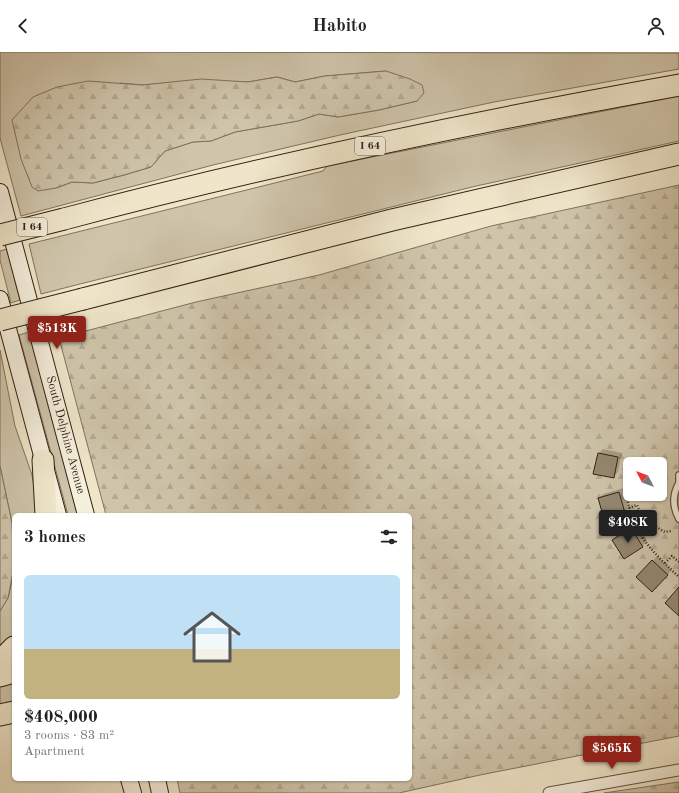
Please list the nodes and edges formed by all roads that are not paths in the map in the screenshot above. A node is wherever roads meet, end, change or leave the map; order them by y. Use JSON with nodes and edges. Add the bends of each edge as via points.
{"nodes":[{"id":1,"x":679,"y":85,"type":"edge"},
{"id":2,"x":679,"y":154,"type":"edge"},
{"id":3,"x":0,"y":192,"type":"edge"},
{"id":4,"x":0,"y":235,"type":"edge"},
{"id":5,"x":0,"y":299,"type":"edge"},
{"id":6,"x":0,"y":320,"type":"edge"},
{"id":7,"x":43,"y":460,"type":"junction"},
{"id":8,"x":679,"y":475,"type":"edge"},
{"id":9,"x":679,"y":483,"type":"edge"},
{"id":10,"x":46,"y":513,"type":"edge"},
{"id":11,"x":57,"y":513,"type":"edge"},
{"id":12,"x":85,"y":513,"type":"edge"},
{"id":13,"x":679,"y":519,"type":"edge"},
{"id":14,"x":12,"y":649,"type":"edge"},
{"id":15,"x":0,"y":661,"type":"edge"},
{"id":16,"x":12,"y":673,"type":"edge"},
{"id":17,"x":0,"y":676,"type":"edge"},
{"id":18,"x":12,"y":712,"type":"edge"},
{"id":19,"x":0,"y":715,"type":"edge"},
{"id":20,"x":679,"y":770,"type":"edge"},
{"id":21,"x":130,"y":781,"type":"edge"},
{"id":22,"x":157,"y":781,"type":"edge"},
{"id":23,"x":133,"y":793,"type":"edge"},
{"id":24,"x":160,"y":793,"type":"edge"},
{"id":25,"x":549,"y":793,"type":"edge"}],
"edges":[{"from":1,"to":4,"type":"highway","number":"I 64","bridge":true,"via":[[557,106],[351,150],[172,190]]},
{"from":2,"to":6,"type":"highway","bridge":true,"via":[[392,220]]},
{"from":3,"to":12,"type":"main road","name":"South Delphine Avenue"},
{"from":5,"to":7,"type":"main road"},
{"from":7,"to":10,"type":"highway"},
{"from":7,"to":11,"type":"main road"},
{"from":8,"to":9,"type":"lane"},
{"from":9,"to":13,"type":"lane","via":[[674,493],[673,504]]},
{"from":14,"to":15,"type":"highway"},
{"from":16,"to":17,"type":"highway"},
{"from":18,"to":19,"type":"highway"},
{"from":20,"to":25,"type":"street"},
{"from":21,"to":23,"type":"main road"},
{"from":22,"to":24,"type":"main road"}]}
